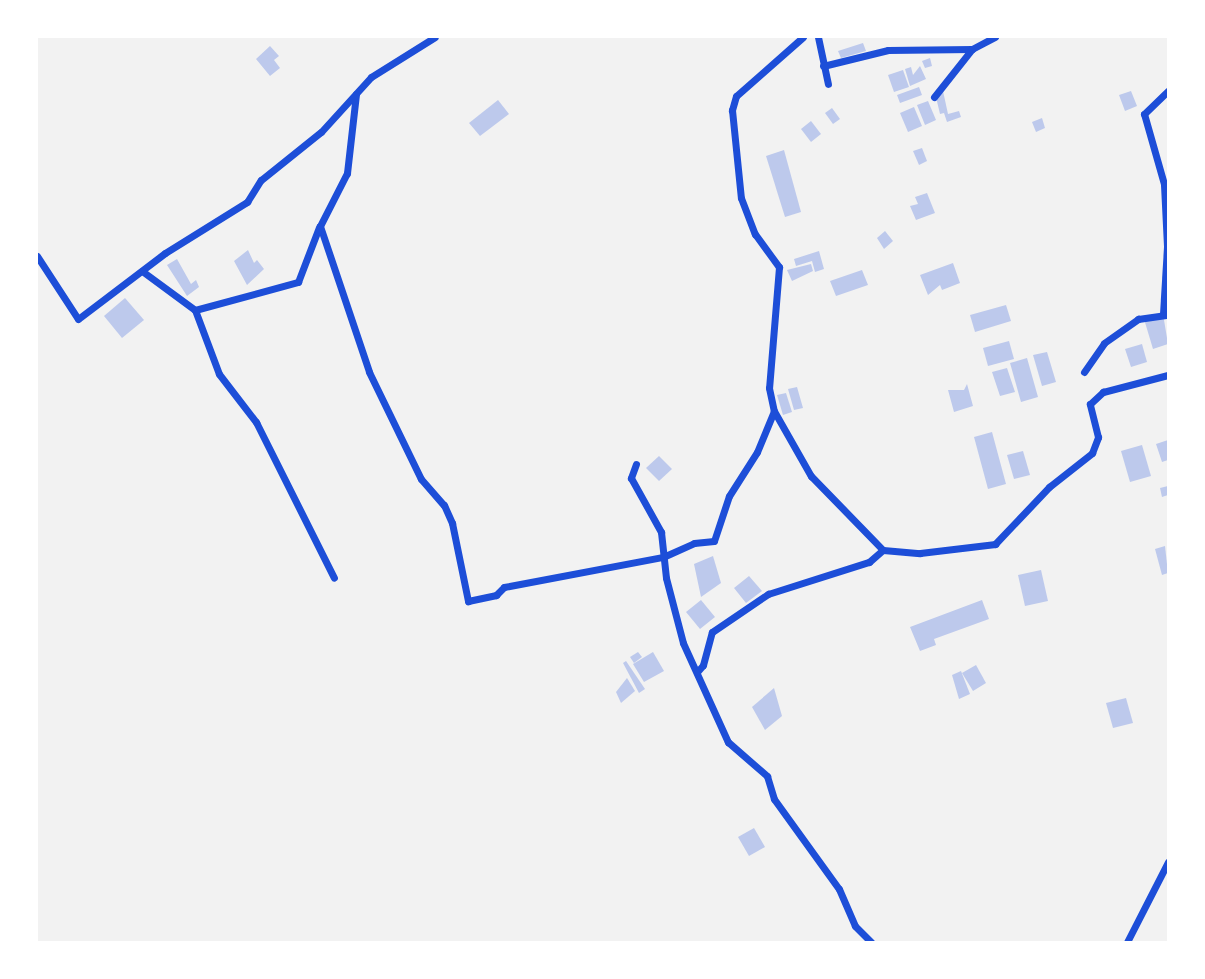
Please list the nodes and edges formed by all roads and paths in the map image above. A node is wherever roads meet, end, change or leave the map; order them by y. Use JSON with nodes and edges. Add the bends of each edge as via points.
{"nodes":[{"id":1,"x":435,"y":37,"type":"edge"},
{"id":2,"x":803,"y":37,"type":"edge"},
{"id":3,"x":818,"y":37,"type":"edge"},
{"id":4,"x":995,"y":37,"type":"edge"},
{"id":5,"x":972,"y":49,"type":"junction"},
{"id":6,"x":824,"y":66,"type":"junction"},
{"id":7,"x":828,"y":84,"type":"dead end"},
{"id":8,"x":1168,"y":91,"type":"edge"},
{"id":9,"x":356,"y":94,"type":"junction"},
{"id":10,"x":934,"y":97,"type":"dead end"},
{"id":11,"x":320,"y":226,"type":"junction"},
{"id":12,"x":37,"y":256,"type":"edge"},
{"id":13,"x":142,"y":271,"type":"junction"},
{"id":14,"x":195,"y":310,"type":"junction"},
{"id":15,"x":1165,"y":314,"type":"edge"},
{"id":16,"x":1084,"y":372,"type":"dead end"},
{"id":17,"x":1168,"y":374,"type":"edge"},
{"id":18,"x":774,"y":411,"type":"junction"},
{"id":19,"x":636,"y":464,"type":"dead end"},
{"id":20,"x":883,"y":550,"type":"junction"},
{"id":21,"x":663,"y":557,"type":"junction"},
{"id":22,"x":334,"y":578,"type":"dead end"},
{"id":23,"x":697,"y":672,"type":"junction"},
{"id":24,"x":1168,"y":862,"type":"edge"},
{"id":25,"x":871,"y":942,"type":"edge"},
{"id":26,"x":1127,"y":942,"type":"edge"}],
"edges":[{"from":1,"to":9,"type":"street","via":[[371,77]]},
{"from":2,"to":18,"type":"street","via":[[736,96],[732,110],[741,198],[755,234],[779,267],[769,388]]},
{"from":3,"to":6,"type":"street"},
{"from":4,"to":5,"type":"street"},
{"from":5,"to":6,"type":"street","via":[[888,50]]},
{"from":5,"to":10,"type":"street"},
{"from":6,"to":7,"type":"street"},
{"from":8,"to":15,"type":"street","via":[[1144,114],[1164,184]]},
{"from":9,"to":11,"type":"street","via":[[347,173]]},
{"from":9,"to":13,"type":"street","via":[[321,132],[261,180],[247,202]]},
{"from":11,"to":14,"type":"street","via":[[298,282]]},
{"from":11,"to":21,"type":"street","via":[[369,372],[421,480],[444,505],[452,523],[468,601],[526,582]]},
{"from":12,"to":13,"type":"street","via":[[78,319]]},
{"from":13,"to":14,"type":"street"},
{"from":14,"to":22,"type":"street","via":[[219,374],[256,422]]},
{"from":15,"to":16,"type":"street","via":[[1138,319],[1104,343]]},
{"from":17,"to":20,"type":"street","via":[[1103,392],[1090,404],[1098,437],[1093,453],[1049,487],[995,544],[920,553]]},
{"from":18,"to":20,"type":"street","via":[[811,476]]},
{"from":18,"to":21,"type":"street","via":[[757,452],[729,496],[719,536]]},
{"from":19,"to":21,"type":"street","via":[[631,478],[661,532]]},
{"from":20,"to":23,"type":"street","via":[[869,562],[768,594],[712,632]]},
{"from":21,"to":23,"type":"street","via":[[683,643]]},
{"from":23,"to":25,"type":"street","via":[[728,742],[767,776],[774,799],[839,889],[855,926]]},
{"from":24,"to":26,"type":"street"}]}
